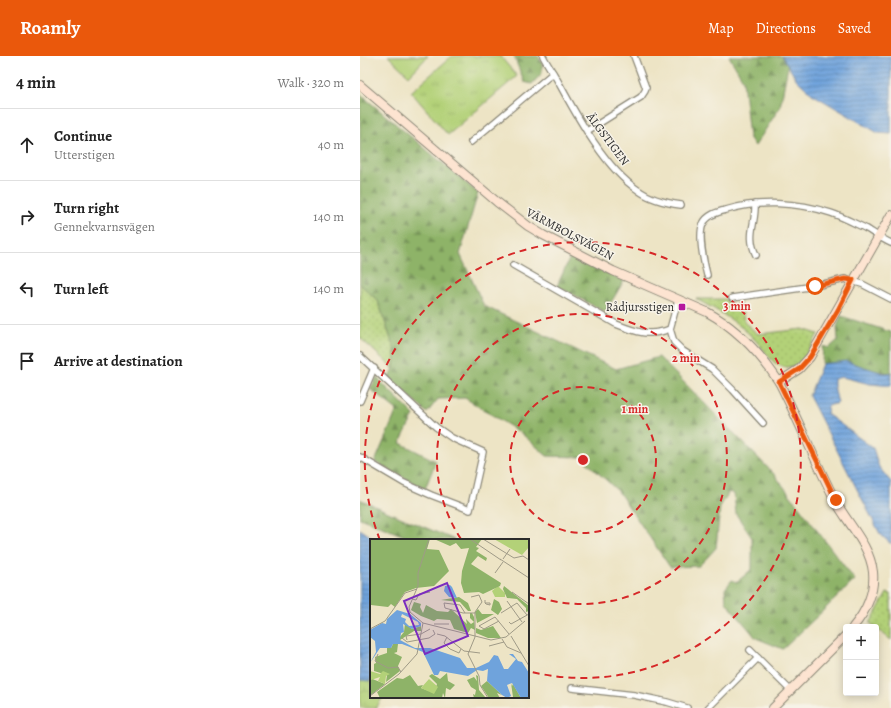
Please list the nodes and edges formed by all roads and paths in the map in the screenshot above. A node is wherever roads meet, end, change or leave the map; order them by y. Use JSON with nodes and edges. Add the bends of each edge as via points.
{"nodes":[{"id":1,"x":543,"y":56,"type":"edge"},
{"id":2,"x":634,"y":56,"type":"edge"},
{"id":3,"x":553,"y":73,"type":"junction"},
{"id":4,"x":360,"y":85,"type":"edge"},
{"id":5,"x":587,"y":131,"type":"junction"},
{"id":6,"x":471,"y":142,"type":"dead end"},
{"id":7,"x":755,"y":204,"type":"junction"},
{"id":8,"x":681,"y":206,"type":"dead end"},
{"id":9,"x":891,"y":215,"type":"edge"},
{"id":10,"x":878,"y":236,"type":"junction"},
{"id":11,"x":891,"y":243,"type":"edge"},
{"id":12,"x":756,"y":255,"type":"dead end"},
{"id":13,"x":513,"y":265,"type":"dead end"},
{"id":14,"x":707,"y":275,"type":"dead end"},
{"id":15,"x":853,"y":280,"type":"junction"},
{"id":16,"x":732,"y":298,"type":"dead end"},
{"id":17,"x":891,"y":299,"type":"edge"},
{"id":18,"x":678,"y":300,"type":"junction"},
{"id":19,"x":670,"y":329,"type":"junction"},
{"id":20,"x":360,"y":356,"type":"edge"},
{"id":21,"x":374,"y":368,"type":"junction"},
{"id":22,"x":779,"y":382,"type":"junction"},
{"id":23,"x":360,"y":401,"type":"edge"},
{"id":24,"x":763,"y":423,"type":"dead end"},
{"id":25,"x":360,"y":457,"type":"edge"},
{"id":26,"x":855,"y":624,"type":"edge"},
{"id":27,"x":843,"y":638,"type":"edge"},
{"id":28,"x":750,"y":650,"type":"dead end"},
{"id":29,"x":758,"y":658,"type":"junction"},
{"id":30,"x":572,"y":688,"type":"dead end"},
{"id":31,"x":791,"y":691,"type":"junction"},
{"id":32,"x":687,"y":708,"type":"edge"},
{"id":33,"x":708,"y":708,"type":"edge"},
{"id":34,"x":773,"y":708,"type":"edge"}],
"edges":[{"from":1,"to":3,"type":"street","name":"ÄLGSTIGEN"},
{"from":2,"to":5,"type":"street","via":[[645,91],[641,97]]},
{"from":3,"to":5,"type":"street","name":"ÄLGSTIGEN"},
{"from":3,"to":6,"type":"street"},
{"from":4,"to":18,"type":"street","name":"VÄRMBOLSVÄGEN","via":[[496,202],[528,226]]},
{"from":5,"to":8,"type":"street","name":"ÄLGSTIGEN","via":[[630,184],[646,195]]},
{"from":7,"to":10,"type":"street","via":[[783,204],[830,213]]},
{"from":7,"to":12,"type":"street","via":[[751,239]]},
{"from":7,"to":14,"type":"street","via":[[716,213],[705,220],[701,238]]},
{"from":9,"to":10,"type":"street"},
{"from":10,"to":11,"type":"street"},
{"from":10,"to":15,"type":"street"},
{"from":13,"to":19,"type":"street","via":[[630,330],[656,334]]},
{"from":15,"to":16,"type":"street","via":[[845,279]]},
{"from":15,"to":17,"type":"street"},
{"from":15,"to":22,"type":"street","via":[[810,357],[799,369]]},
{"from":18,"to":19,"type":"street"},
{"from":18,"to":22,"type":"street","name":"VÄRMBOLSVÄGEN","via":[[718,318],[740,334],[762,357]]},
{"from":19,"to":24,"type":"street","via":[[678,347],[712,369]]},
{"from":20,"to":21,"type":"street"},
{"from":21,"to":23,"type":"street"},
{"from":21,"to":25,"type":"street","via":[[436,426],[452,438],[482,451],[470,510],[404,483]]},
{"from":22,"to":26,"type":"street","name":"VÄRMBOLSVÄGEN","via":[[836,500],[870,559],[874,574],[870,599]]},
{"from":27,"to":31,"type":"street"},
{"from":28,"to":29,"type":"street"},
{"from":29,"to":31,"type":"street"},
{"from":29,"to":33,"type":"street"},
{"from":30,"to":32,"type":"street","via":[[634,695]]},
{"from":31,"to":34,"type":"street"}]}
